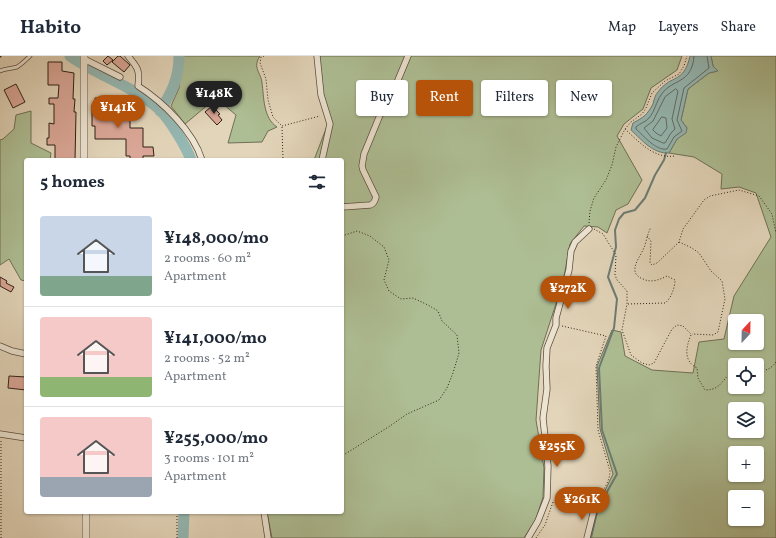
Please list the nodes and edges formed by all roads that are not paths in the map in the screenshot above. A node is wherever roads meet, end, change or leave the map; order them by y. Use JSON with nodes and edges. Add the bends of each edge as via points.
{"nodes":[{"id":1,"x":30,"y":56,"type":"edge"},
{"id":2,"x":128,"y":56,"type":"edge"},
{"id":3,"x":317,"y":56,"type":"edge"},
{"id":4,"x":408,"y":56,"type":"edge"},
{"id":5,"x":84,"y":57,"type":"edge"},
{"id":6,"x":0,"y":71,"type":"edge"},
{"id":7,"x":120,"y":77,"type":"dead end"},
{"id":8,"x":84,"y":158,"type":"edge"},
{"id":9,"x":201,"y":158,"type":"edge"},
{"id":10,"x":322,"y":158,"type":"edge"},
{"id":11,"x":344,"y":207,"type":"edge"},
{"id":12,"x":589,"y":229,"type":"road end"},
{"id":13,"x":0,"y":346,"type":"edge"},
{"id":14,"x":24,"y":354,"type":"edge"},
{"id":15,"x":1,"y":434,"type":"edge"},
{"id":16,"x":24,"y":438,"type":"edge"},
{"id":17,"x":594,"y":510,"type":"road end"},
{"id":18,"x":86,"y":514,"type":"edge"},
{"id":19,"x":264,"y":514,"type":"edge"},
{"id":20,"x":86,"y":538,"type":"edge"},
{"id":21,"x":268,"y":538,"type":"edge"},
{"id":22,"x":528,"y":538,"type":"edge"},
{"id":23,"x":586,"y":538,"type":"edge"}],
"edges":[{"from":1,"to":6,"type":"lane","via":[[16,67]]},
{"from":2,"to":9,"type":"street","via":[[137,66],[138,86],[160,101],[175,117]]},
{"from":3,"to":10,"type":"street","via":[[321,95],[330,124]]},
{"from":4,"to":11,"type":"street","via":[[364,154],[362,166],[376,197],[375,201],[370,205]]},
{"from":5,"to":7,"type":"street"},
{"from":5,"to":8,"type":"street"},
{"from":12,"to":22,"type":"street","via":[[575,242],[571,251],[556,325],[547,348],[547,389],[543,418],[548,466],[546,498],[538,521]]},
{"from":13,"to":14,"type":"street"},
{"from":15,"to":16,"type":"street"},
{"from":17,"to":23,"type":"street"},
{"from":18,"to":20,"type":"street"},
{"from":19,"to":21,"type":"street"}]}
